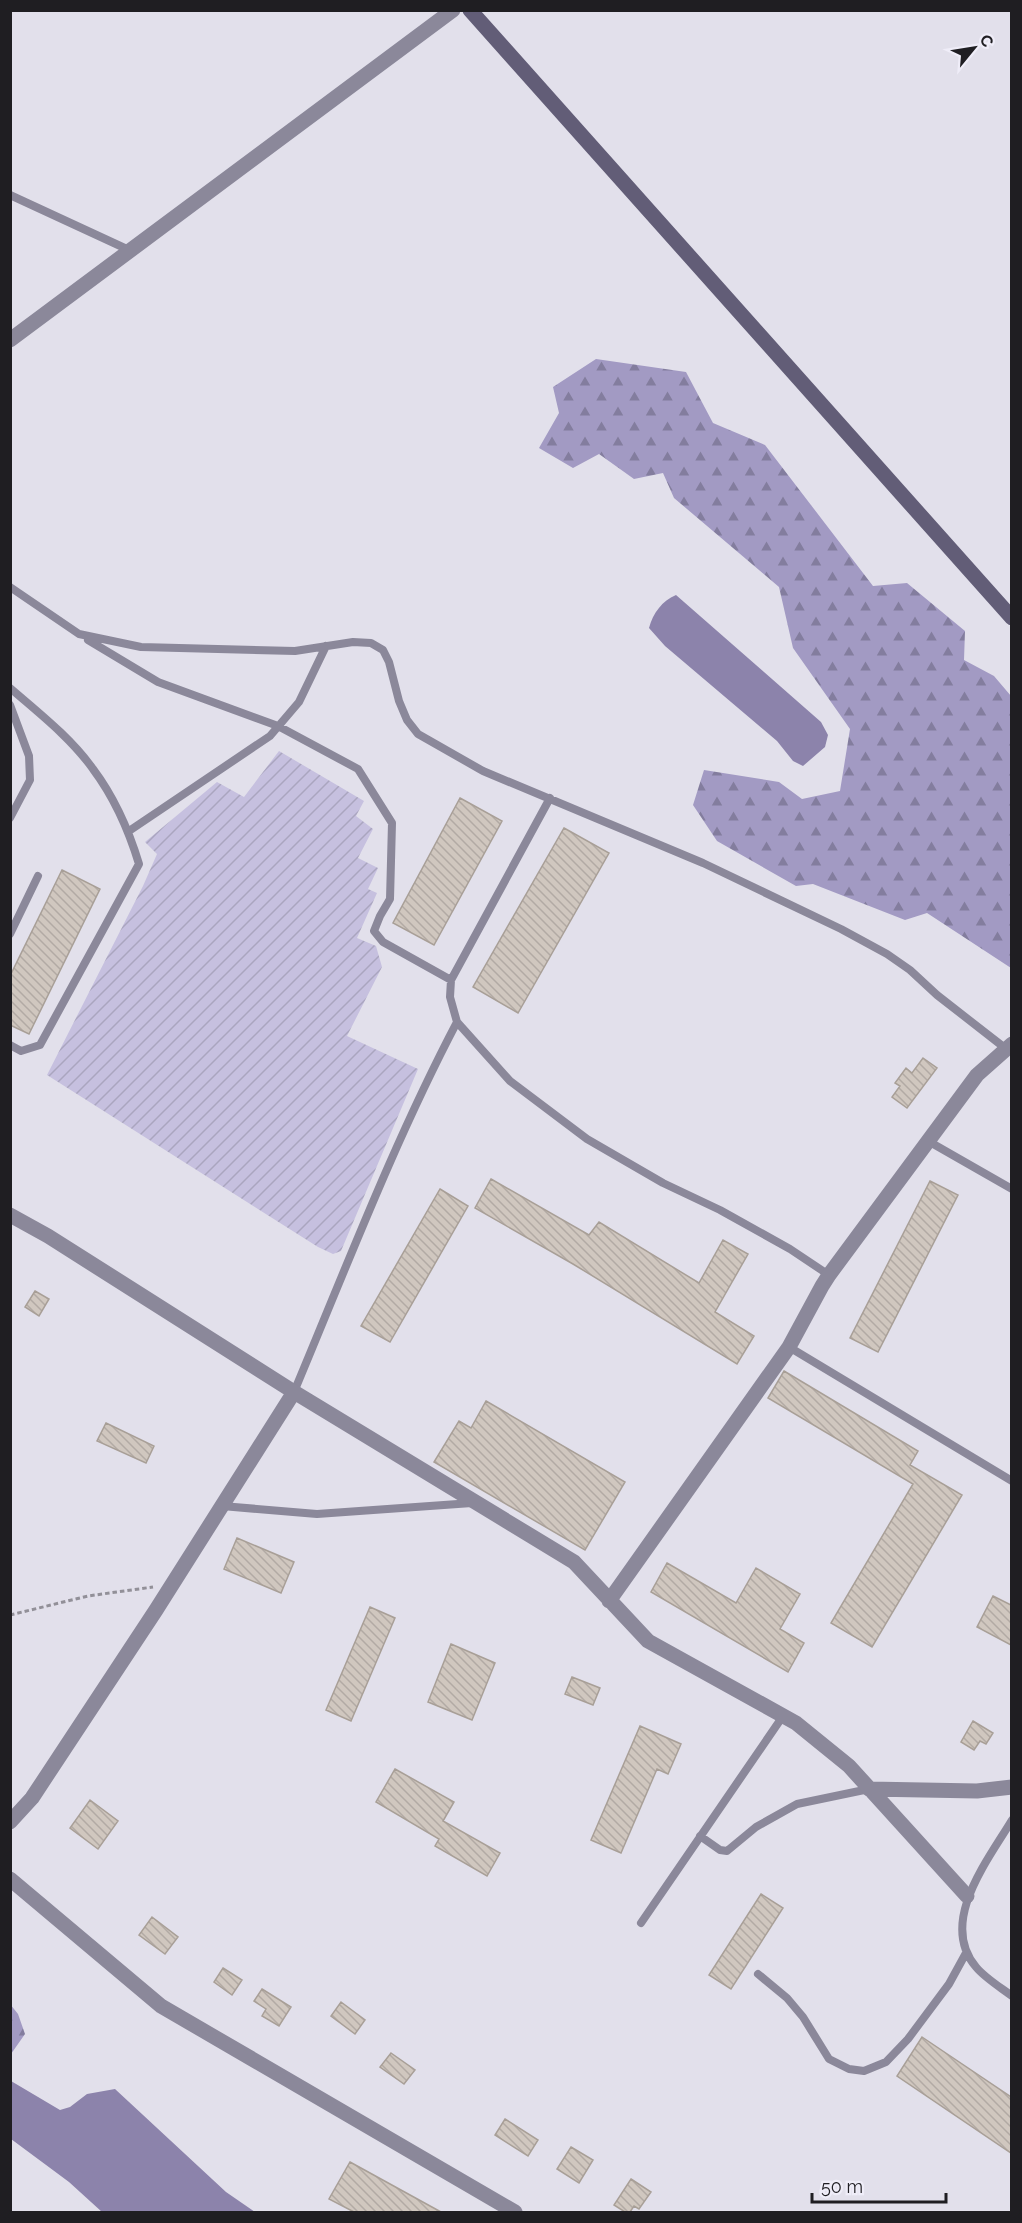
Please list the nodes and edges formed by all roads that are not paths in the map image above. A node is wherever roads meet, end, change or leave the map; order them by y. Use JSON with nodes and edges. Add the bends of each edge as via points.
{"nodes":[{"id":1,"x":453,"y":10,"type":"edge"},
{"id":2,"x":470,"y":10,"type":"edge"},
{"id":3,"x":10,"y":195,"type":"edge"},
{"id":4,"x":130,"y":251,"type":"junction"},
{"id":5,"x":10,"y":340,"type":"edge"},
{"id":6,"x":10,"y":587,"type":"edge"},
{"id":7,"x":1011,"y":618,"type":"edge"},
{"id":8,"x":79,"y":634,"type":"junction"},
{"id":9,"x":326,"y":646,"type":"junction"},
{"id":10,"x":10,"y":688,"type":"edge"},
{"id":11,"x":10,"y":705,"type":"edge"},
{"id":12,"x":278,"y":726,"type":"junction"},
{"id":13,"x":550,"y":798,"type":"junction"},
{"id":14,"x":10,"y":818,"type":"edge"},
{"id":15,"x":129,"y":831,"type":"junction"},
{"id":16,"x":38,"y":876,"type":"dead end"},
{"id":17,"x":10,"y":934,"type":"edge"},
{"id":18,"x":451,"y":980,"type":"junction"},
{"id":19,"x":457,"y":1022,"type":"junction"},
{"id":20,"x":10,"y":1045,"type":"edge"},
{"id":21,"x":1008,"y":1046,"type":"edge"},
{"id":22,"x":928,"y":1141,"type":"junction"},
{"id":23,"x":1011,"y":1189,"type":"edge"},
{"id":24,"x":10,"y":1215,"type":"edge"},
{"id":25,"x":829,"y":1275,"type":"junction"},
{"id":26,"x":789,"y":1347,"type":"junction"},
{"id":27,"x":294,"y":1392,"type":"junction"},
{"id":28,"x":1011,"y":1481,"type":"edge"},
{"id":29,"x":477,"y":1503,"type":"junction"},
{"id":30,"x":222,"y":1506,"type":"junction"},
{"id":31,"x":609,"y":1601,"type":"junction"},
{"id":32,"x":783,"y":1716,"type":"junction"},
{"id":33,"x":1011,"y":1786,"type":"edge"},
{"id":34,"x":869,"y":1789,"type":"junction"},
{"id":35,"x":1011,"y":1820,"type":"edge"},
{"id":36,"x":10,"y":1822,"type":"edge"},
{"id":37,"x":700,"y":1836,"type":"junction"},
{"id":38,"x":10,"y":1879,"type":"edge"},
{"id":39,"x":967,"y":1896,"type":"junction"},
{"id":40,"x":641,"y":1923,"type":"dead end"},
{"id":41,"x":966,"y":1953,"type":"junction"},
{"id":42,"x":758,"y":1974,"type":"dead end"},
{"id":43,"x":1011,"y":1996,"type":"edge"},
{"id":44,"x":515,"y":2212,"type":"edge"}],
"edges":[{"from":1,"to":4,"type":"street"},
{"from":2,"to":7,"type":"main road"},
{"from":3,"to":4,"type":"lane"},
{"from":4,"to":5,"type":"street"},
{"from":6,"to":8,"type":"lane"},
{"from":8,"to":9,"type":"lane","via":[[141,647],[295,651]]},
{"from":8,"to":12,"type":"lane","via":[[158,682]]},
{"from":9,"to":12,"type":"lane","via":[[299,702]]},
{"from":9,"to":13,"type":"lane","via":[[371,643],[383,650],[399,701],[418,734],[483,771]]},
{"from":10,"to":15,"type":"lane","via":[[53,725],[93,769]]},
{"from":11,"to":14,"type":"lane","via":[[29,756],[30,780]]},
{"from":12,"to":15,"type":"lane","via":[[270,736]]},
{"from":12,"to":18,"type":"lane","via":[[358,769],[392,823],[390,899],[374,930],[383,942]]},
{"from":13,"to":18,"type":"lane"},
{"from":13,"to":21,"type":"lane","via":[[703,862],[842,929],[910,970],[937,995]]},
{"from":15,"to":20,"type":"lane","via":[[139,864],[40,1045],[21,1051]]},
{"from":16,"to":17,"type":"lane"},
{"from":18,"to":19,"type":"lane","via":[[450,997]]},
{"from":19,"to":25,"type":"lane","via":[[510,1081],[587,1139],[790,1249]]},
{"from":19,"to":27,"type":"lane","via":[[393,1156]]},
{"from":21,"to":22,"type":"street","via":[[977,1074]]},
{"from":22,"to":23,"type":"lane"},
{"from":22,"to":25,"type":"street"},
{"from":24,"to":27,"type":"street"},
{"from":25,"to":26,"type":"street"},
{"from":26,"to":28,"type":"lane"},
{"from":26,"to":31,"type":"street"},
{"from":27,"to":29,"type":"street"},
{"from":27,"to":30,"type":"street"},
{"from":29,"to":30,"type":"lane","via":[[317,1514]]},
{"from":29,"to":31,"type":"street","via":[[574,1562]]},
{"from":30,"to":36,"type":"street","via":[[32,1798]]},
{"from":31,"to":32,"type":"street","via":[[648,1641]]},
{"from":32,"to":34,"type":"street","via":[[840,1759]]},
{"from":32,"to":37,"type":"lane"},
{"from":33,"to":34,"type":"street","via":[[977,1791]]},
{"from":34,"to":37,"type":"lane","via":[[797,1804],[756,1827],[727,1851]]},
{"from":34,"to":39,"type":"street"},
{"from":35,"to":39,"type":"lane"},
{"from":37,"to":40,"type":"lane"},
{"from":38,"to":44,"type":"street","via":[[161,2006]]},
{"from":39,"to":41,"type":"lane","via":[[962,1929]]},
{"from":41,"to":42,"type":"lane","via":[[949,1984],[908,2039],[885,2062],[864,2071],[849,2069],[830,2059],[787,1998]]},
{"from":41,"to":43,"type":"lane","via":[[976,1968]]}]}
